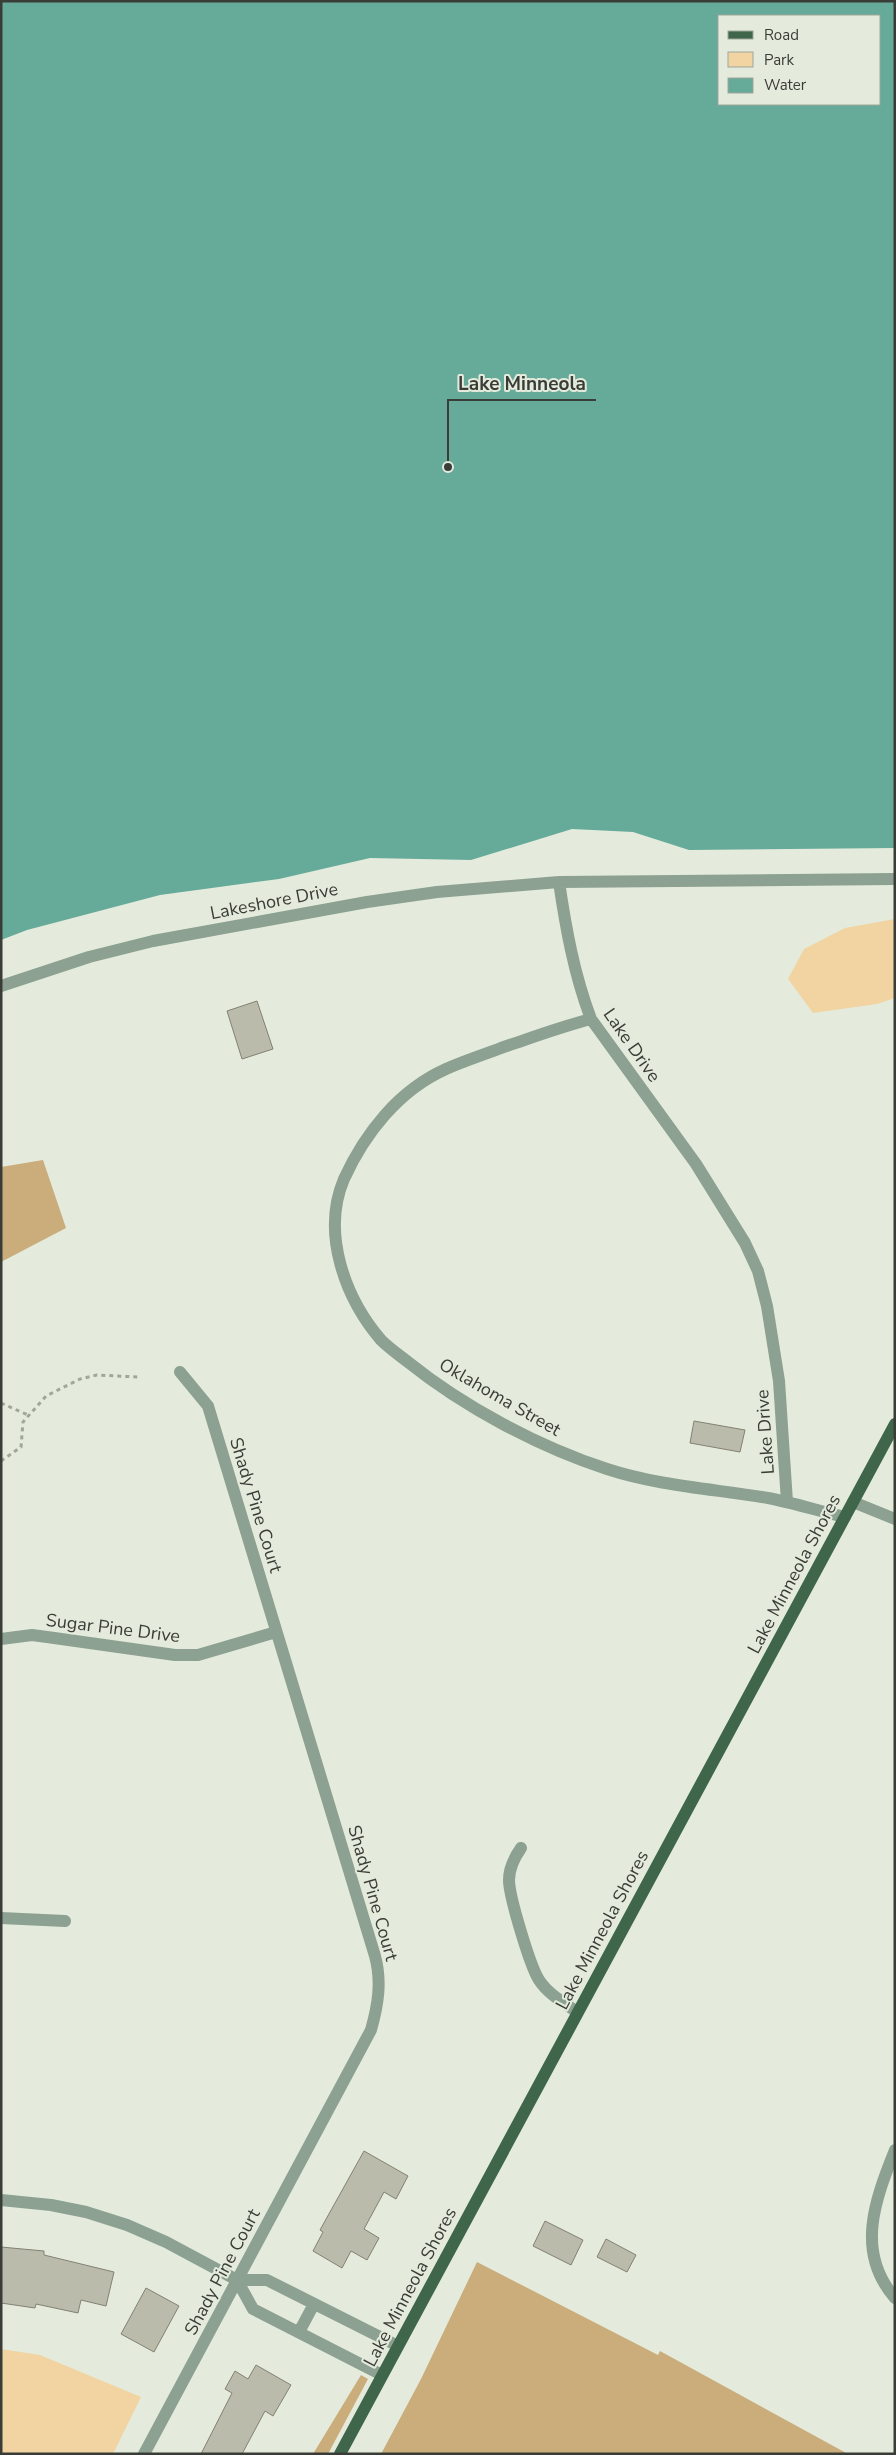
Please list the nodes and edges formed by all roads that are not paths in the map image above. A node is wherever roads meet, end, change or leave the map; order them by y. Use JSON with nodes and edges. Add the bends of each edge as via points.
{"nodes":[{"id":1,"x":895,"y":879,"type":"edge"},
{"id":2,"x":559,"y":882,"type":"junction"},
{"id":3,"x":1,"y":986,"type":"edge"},
{"id":4,"x":590,"y":1018,"type":"junction"},
{"id":5,"x":180,"y":1372,"type":"dead end"},
{"id":6,"x":895,"y":1424,"type":"edge"},
{"id":7,"x":787,"y":1502,"type":"junction"},
{"id":8,"x":853,"y":1502,"type":"junction"},
{"id":9,"x":845,"y":1517,"type":"junction"},
{"id":10,"x":895,"y":1518,"type":"edge"},
{"id":11,"x":276,"y":1632,"type":"junction"},
{"id":12,"x":1,"y":1639,"type":"edge"},
{"id":13,"x":521,"y":1848,"type":"dead end"},
{"id":14,"x":1,"y":1918,"type":"edge"},
{"id":15,"x":65,"y":1921,"type":"dead end"},
{"id":16,"x":577,"y":2012,"type":"junction"},
{"id":17,"x":895,"y":2150,"type":"edge"},
{"id":18,"x":1,"y":2200,"type":"edge"},
{"id":19,"x":238,"y":2280,"type":"junction"},
{"id":20,"x":895,"y":2298,"type":"edge"},
{"id":21,"x":314,"y":2304,"type":"junction"},
{"id":22,"x":299,"y":2332,"type":"junction"},
{"id":23,"x":398,"y":2346,"type":"junction"},
{"id":24,"x":382,"y":2375,"type":"junction"},
{"id":25,"x":144,"y":2454,"type":"edge"},
{"id":26,"x":340,"y":2454,"type":"edge"}],
"edges":[{"from":1,"to":2,"type":"street"},
{"from":2,"to":3,"type":"street","name":"Lakeshore Drive","via":[[437,892],[366,902],[192,934],[89,957]]},
{"from":2,"to":4,"type":"street","name":"Lake Drive","via":[[569,946]]},
{"from":4,"to":7,"type":"street","name":"Lake Drive","via":[[696,1164],[745,1243],[758,1271],[779,1382]]},
{"from":4,"to":7,"type":"street","name":"Oklahoma Street","via":[[445,1070],[421,1082],[398,1101],[374,1128],[343,1182],[334,1221],[341,1266],[363,1314],[382,1341],[468,1403],[543,1444],[637,1477]]},
{"from":5,"to":11,"type":"street","name":"Shady Pine Court","via":[[208,1406]]},
{"from":6,"to":8,"type":"main road","name":"Lake Minneola Shores"},
{"from":7,"to":9,"type":"street","name":"Oklahoma Street"},
{"from":8,"to":9,"type":"main road","name":"Lake Minneola Shores"},
{"from":8,"to":10,"type":"street"},
{"from":9,"to":16,"type":"main road","name":"Lake Minneola Shores"},
{"from":11,"to":12,"type":"street","name":"Sugar Pine Drive","via":[[218,1650],[183,1655],[32,1635]]},
{"from":11,"to":19,"type":"street","name":"Shady Pine Court","via":[[375,1956],[379,1982],[371,2030]]},
{"from":13,"to":16,"type":"street","via":[[510,1868],[509,1887],[534,1970],[544,1986]]},
{"from":14,"to":15,"type":"street"},
{"from":16,"to":23,"type":"main road","name":"Lake Minneola Shores"},
{"from":17,"to":20,"type":"street","via":[[872,2213],[871,2233],[879,2273]]},
{"from":18,"to":19,"type":"street","via":[[51,2205],[127,2225]]},
{"from":19,"to":21,"type":"street","via":[[267,2280]]},
{"from":19,"to":22,"type":"street","via":[[253,2309]]},
{"from":19,"to":25,"type":"street","name":"Shady Pine Court"},
{"from":21,"to":22,"type":"street"},
{"from":21,"to":23,"type":"street"},
{"from":22,"to":24,"type":"street"},
{"from":23,"to":24,"type":"main road","name":"Lake Minneola Shores"},
{"from":24,"to":26,"type":"main road","name":"Lake Minneola Shores"}]}
